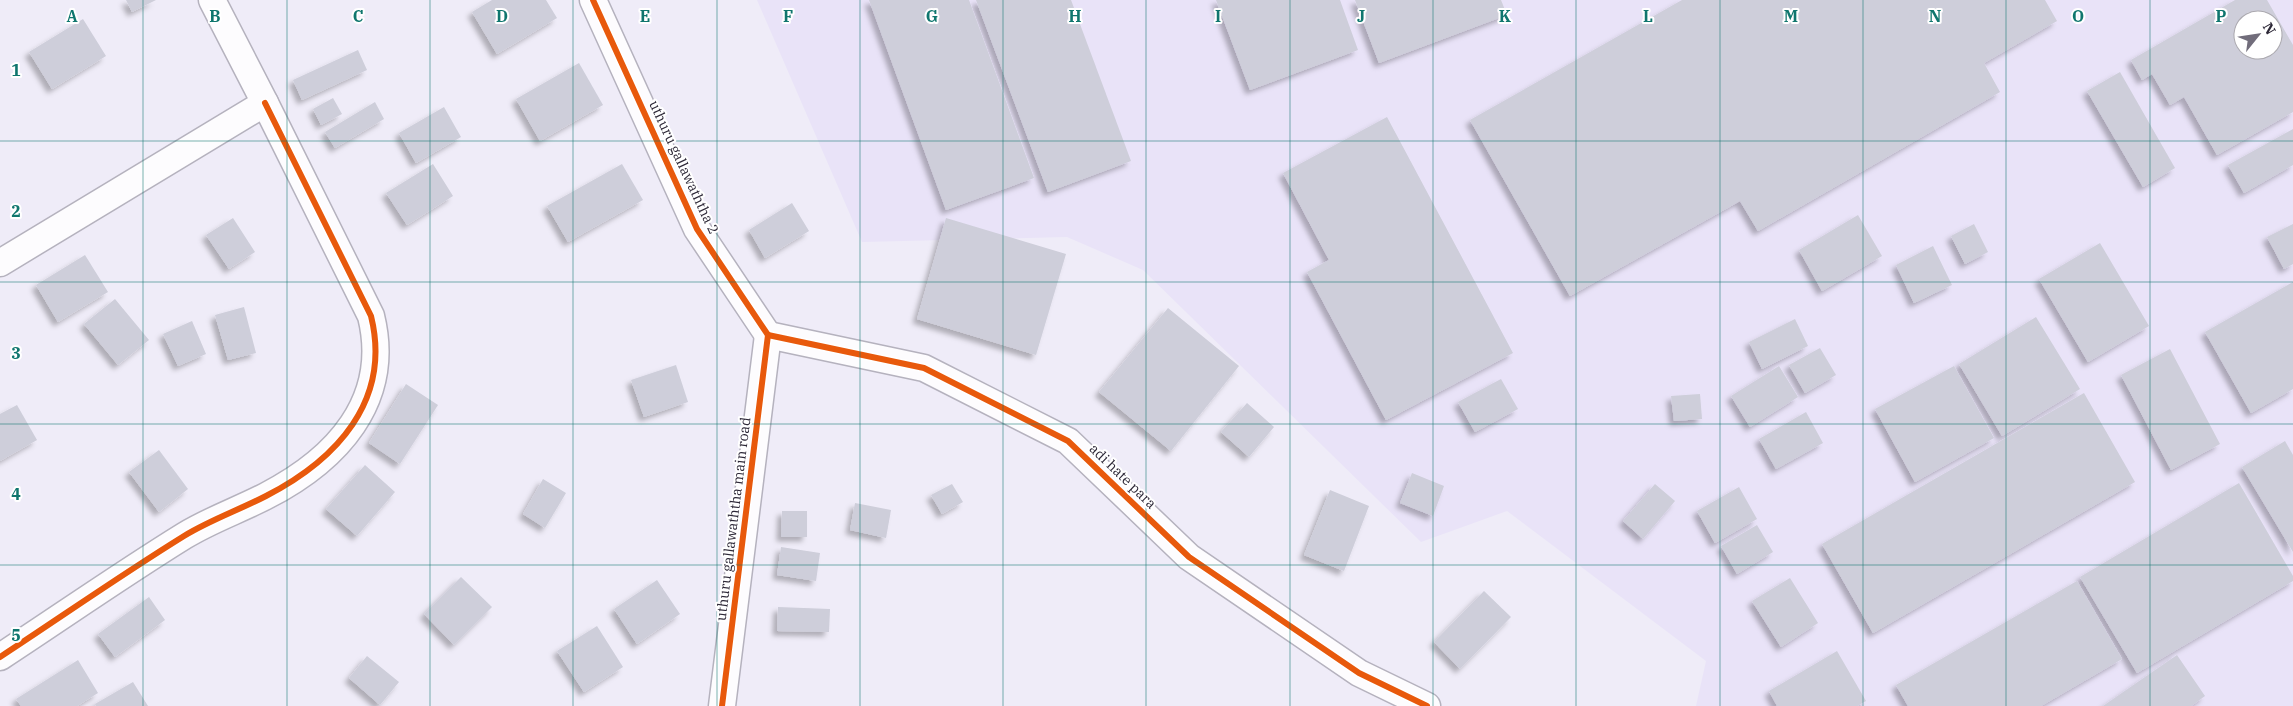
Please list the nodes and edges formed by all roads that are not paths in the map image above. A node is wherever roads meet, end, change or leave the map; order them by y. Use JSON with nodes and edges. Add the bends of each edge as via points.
{"nodes":[{"id":1,"x":212,"y":0,"type":"edge"},
{"id":2,"x":593,"y":0,"type":"edge"},
{"id":3,"x":265,"y":103,"type":"junction"},
{"id":4,"x":0,"y":263,"type":"edge"},
{"id":5,"x":768,"y":335,"type":"junction"},
{"id":6,"x":0,"y":657,"type":"edge"},
{"id":7,"x":722,"y":706,"type":"edge"},
{"id":8,"x":1427,"y":706,"type":"edge"}],
"edges":[{"from":1,"to":3,"type":"street"},
{"from":2,"to":5,"type":"street","name":"uthuru gallawaththa 2","via":[[697,229]]},
{"from":3,"to":4,"type":"street"},
{"from":3,"to":6,"type":"street","via":[[371,316],[376,340],[375,372],[362,409],[335,447],[301,476],[185,536]]},
{"from":5,"to":7,"type":"street","name":"uthuru gallawaththa main road"},
{"from":5,"to":8,"type":"street","name":"adi hate para","via":[[924,368],[1068,441],[1189,557],[1359,673]]}]}
